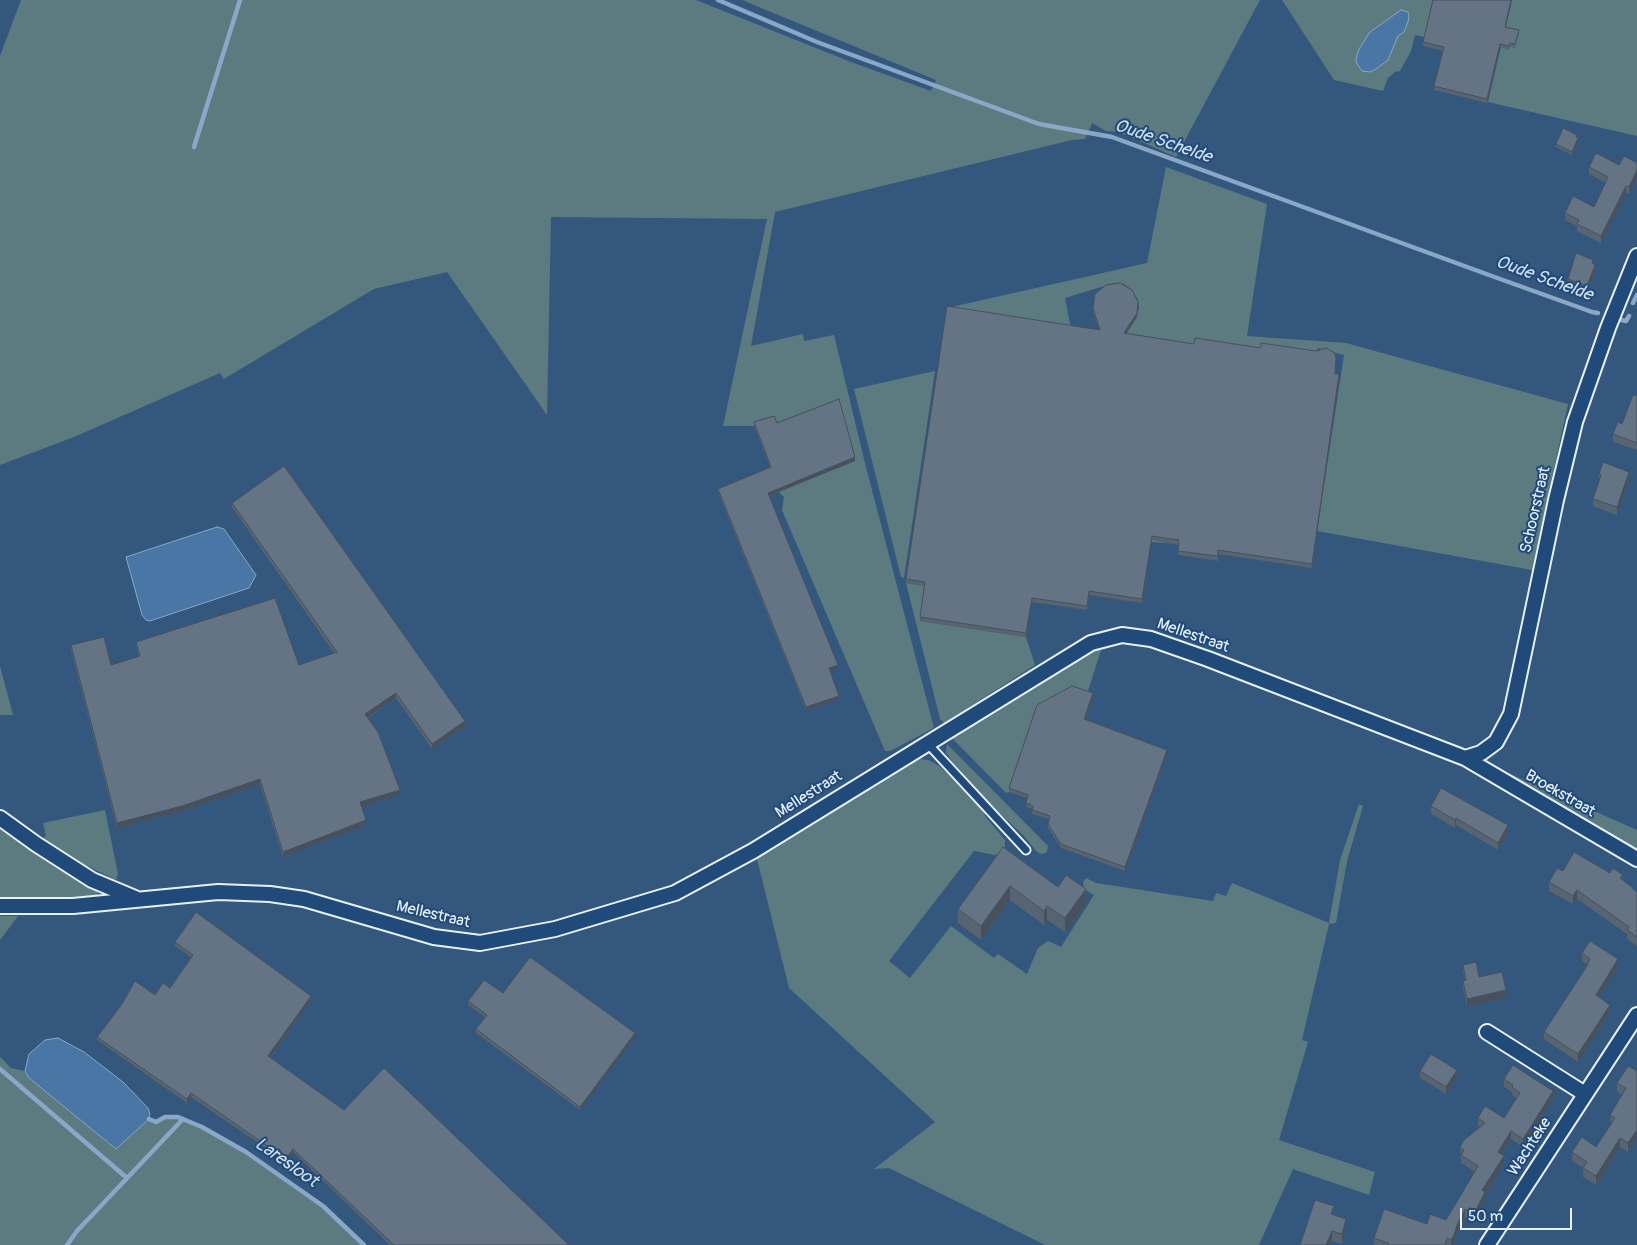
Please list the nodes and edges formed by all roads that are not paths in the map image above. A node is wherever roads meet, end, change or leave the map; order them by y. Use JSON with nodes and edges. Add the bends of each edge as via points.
{"nodes":[{"id":1,"x":1637,"y":256,"type":"edge"},
{"id":2,"x":927,"y":743,"type":"junction"},
{"id":3,"x":1465,"y":758,"type":"junction"},
{"id":4,"x":0,"y":818,"type":"edge"},
{"id":5,"x":1026,"y":850,"type":"dead end"},
{"id":6,"x":1637,"y":859,"type":"edge"},
{"id":7,"x":138,"y":899,"type":"junction"},
{"id":8,"x":0,"y":906,"type":"edge"},
{"id":9,"x":1637,"y":1015,"type":"edge"},
{"id":10,"x":1487,"y":1032,"type":"dead end"},
{"id":11,"x":1585,"y":1094,"type":"junction"},
{"id":12,"x":1487,"y":1245,"type":"edge"}],
"edges":[{"from":1,"to":3,"type":"street","name":"Schoorstraat","via":[[1575,422],[1511,714],[1496,742],[1481,753]]},
{"from":2,"to":3,"type":"street","name":"Mellestraat","via":[[1091,643],[1122,635],[1150,639],[1208,659]]},
{"from":2,"to":5,"type":"lane"},
{"from":2,"to":7,"type":"street","name":"Mellestraat","via":[[753,851],[675,893],[522,936],[480,944],[434,937],[304,898],[270,894],[218,892]]},
{"from":3,"to":6,"type":"street","name":"Broekstraat"},
{"from":4,"to":7,"type":"street","name":"Mellestraat","via":[[92,880]]},
{"from":7,"to":8,"type":"street","name":"Mellestraat","via":[[73,906]]},
{"from":9,"to":11,"type":"street","name":"Wachteke"},
{"from":10,"to":11,"type":"street"},
{"from":11,"to":12,"type":"street","name":"Wachteke"}]}
